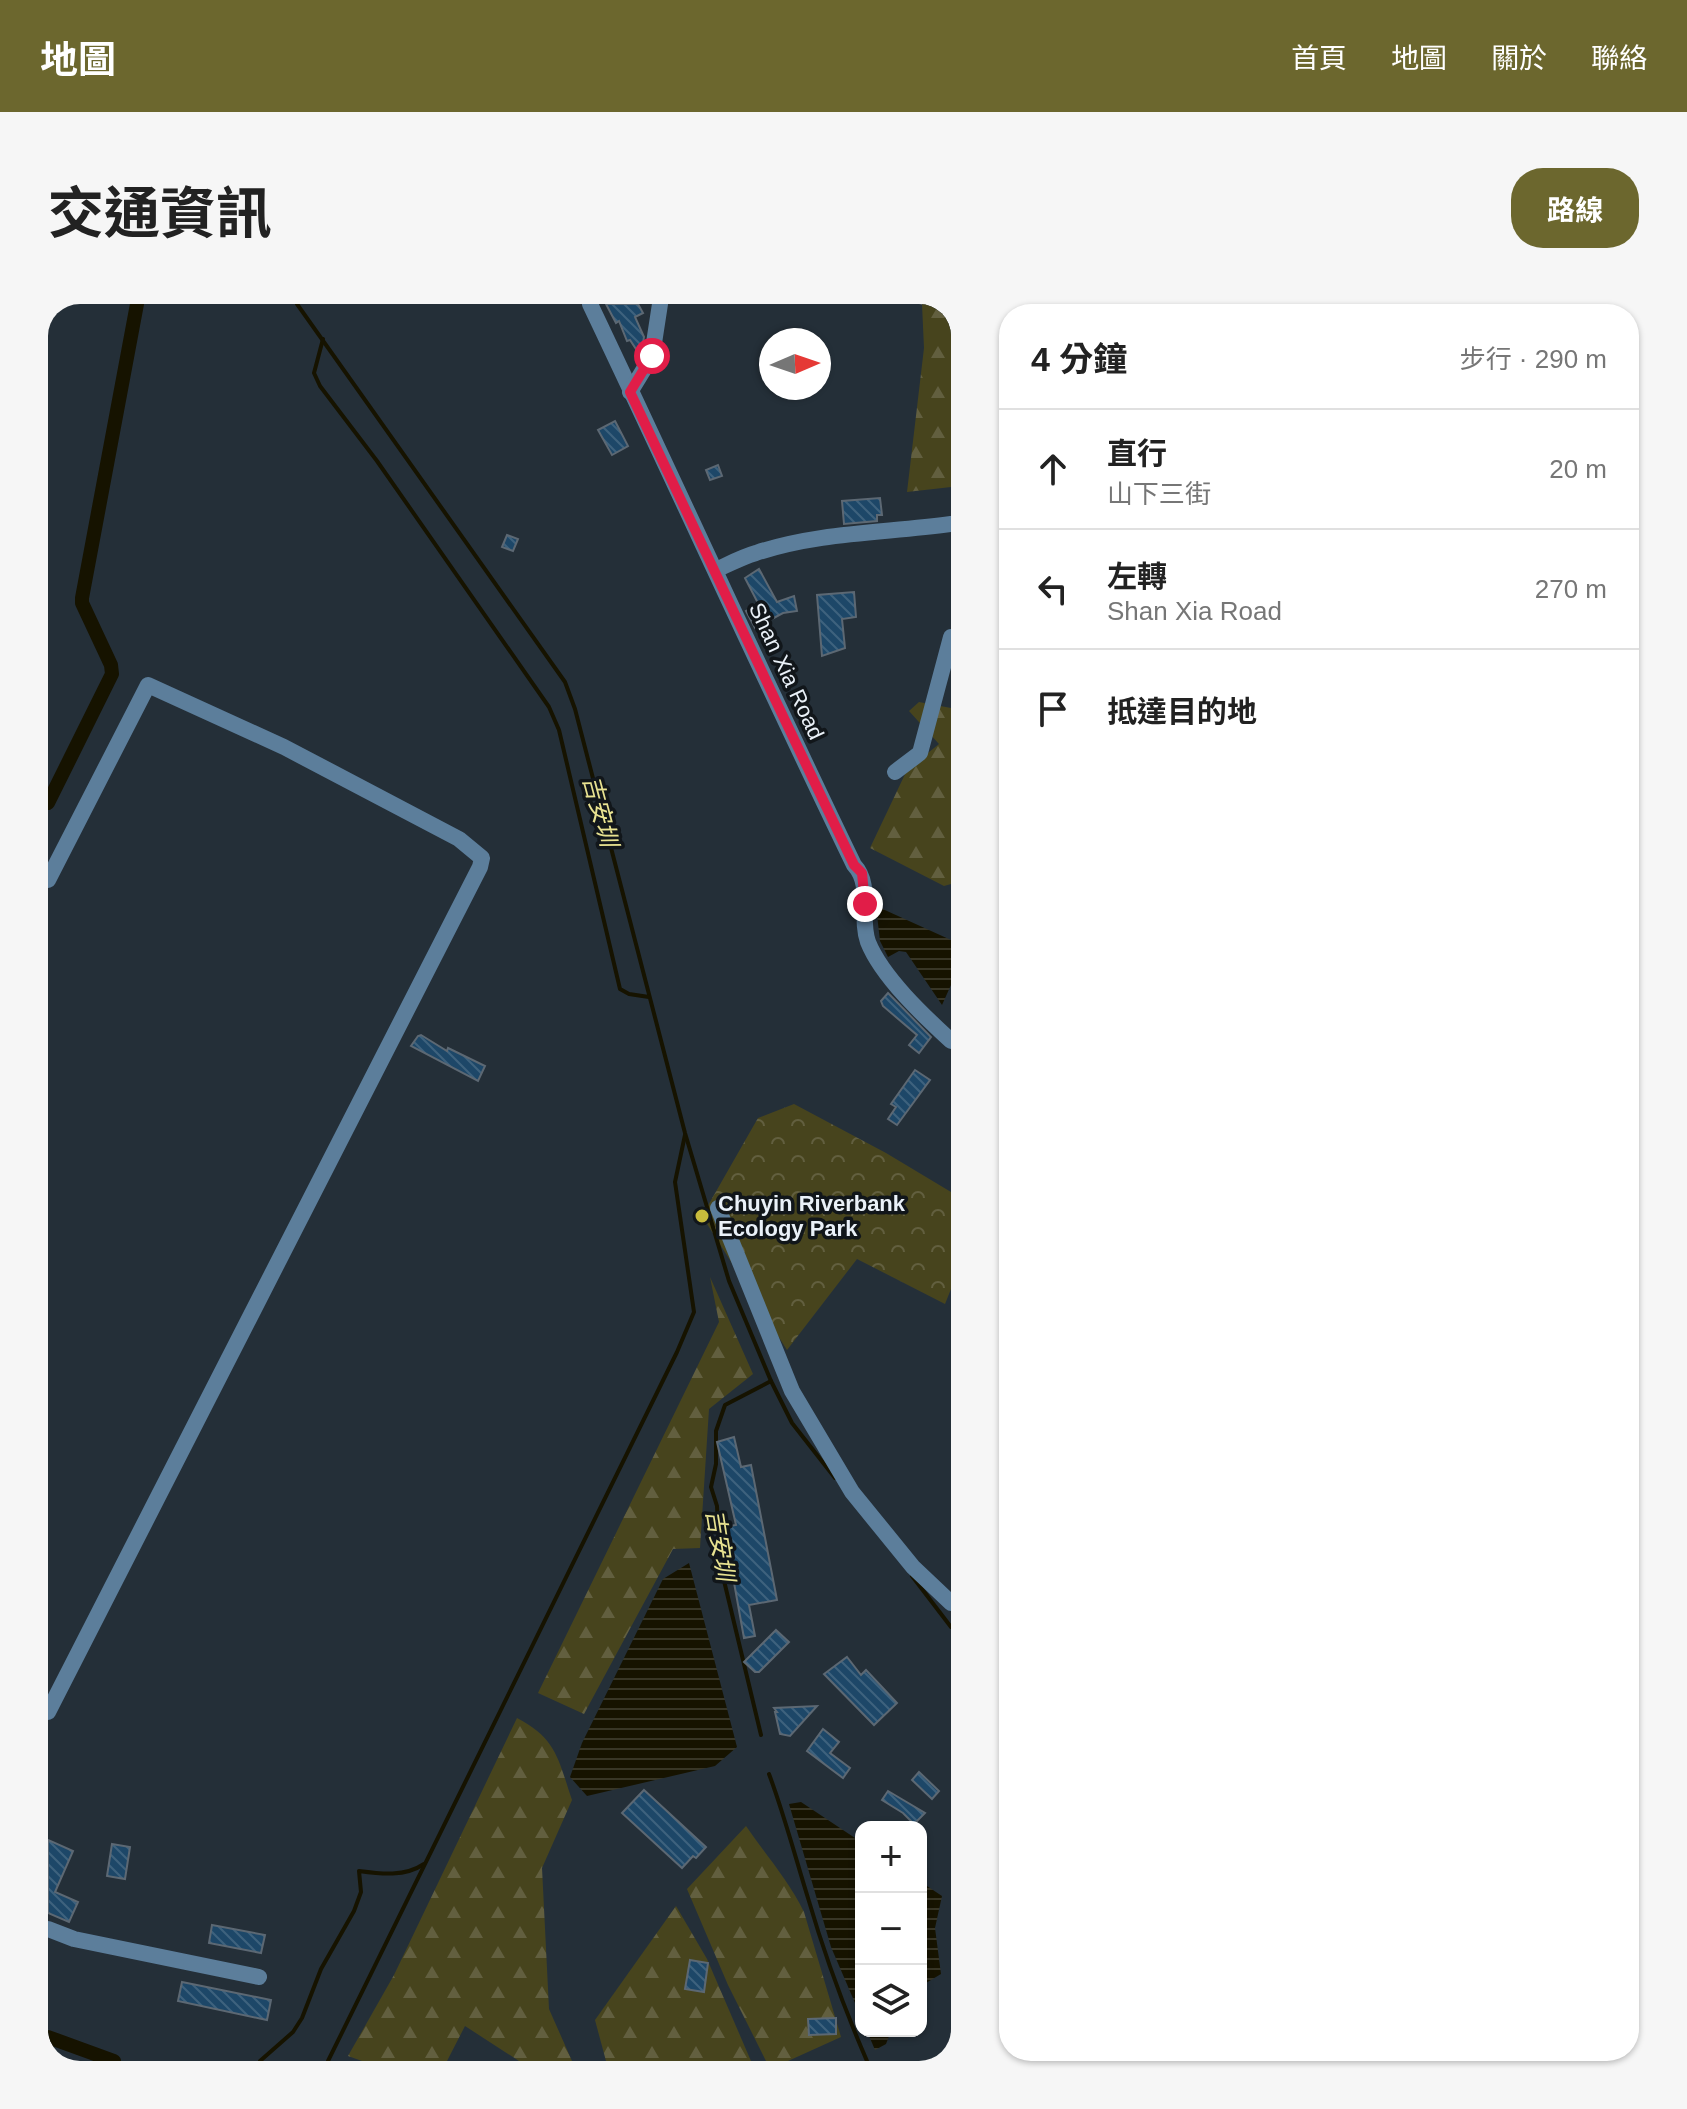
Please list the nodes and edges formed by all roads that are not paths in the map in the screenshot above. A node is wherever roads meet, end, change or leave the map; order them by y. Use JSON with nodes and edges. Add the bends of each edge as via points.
{"nodes":[{"id":1,"x":590,"y":304,"type":"edge"},
{"id":2,"x":660,"y":304,"type":"edge"},
{"id":3,"x":630,"y":392,"type":"junction"},
{"id":4,"x":951,"y":524,"type":"edge"},
{"id":5,"x":716,"y":570,"type":"junction"},
{"id":6,"x":951,"y":637,"type":"edge"},
{"id":7,"x":895,"y":772,"type":"dead end"},
{"id":8,"x":48,"y":880,"type":"edge"},
{"id":9,"x":951,"y":1041,"type":"edge"},
{"id":10,"x":718,"y":1208,"type":"dead end"},
{"id":11,"x":951,"y":1603,"type":"edge"},
{"id":12,"x":48,"y":1712,"type":"edge"},
{"id":13,"x":48,"y":1929,"type":"edge"},
{"id":14,"x":259,"y":1977,"type":"dead end"}],
"edges":[{"from":1,"to":3,"type":"street","name":"Shan Xia Road"},
{"from":2,"to":3,"type":"street","via":[[652,356]]},
{"from":3,"to":5,"type":"street","name":"Shan Xia Road"},
{"from":4,"to":5,"type":"street","via":[[802,541]]},
{"from":5,"to":9,"type":"street","name":"Shan Xia Road","via":[[862,873],[871,948],[912,1002]]},
{"from":6,"to":7,"type":"street","via":[[920,753]]},
{"from":8,"to":12,"type":"street","via":[[148,685],[311,761],[459,839],[482,858]]},
{"from":10,"to":11,"type":"street","via":[[800,1404],[852,1492],[913,1567]]},
{"from":13,"to":14,"type":"street"}]}
